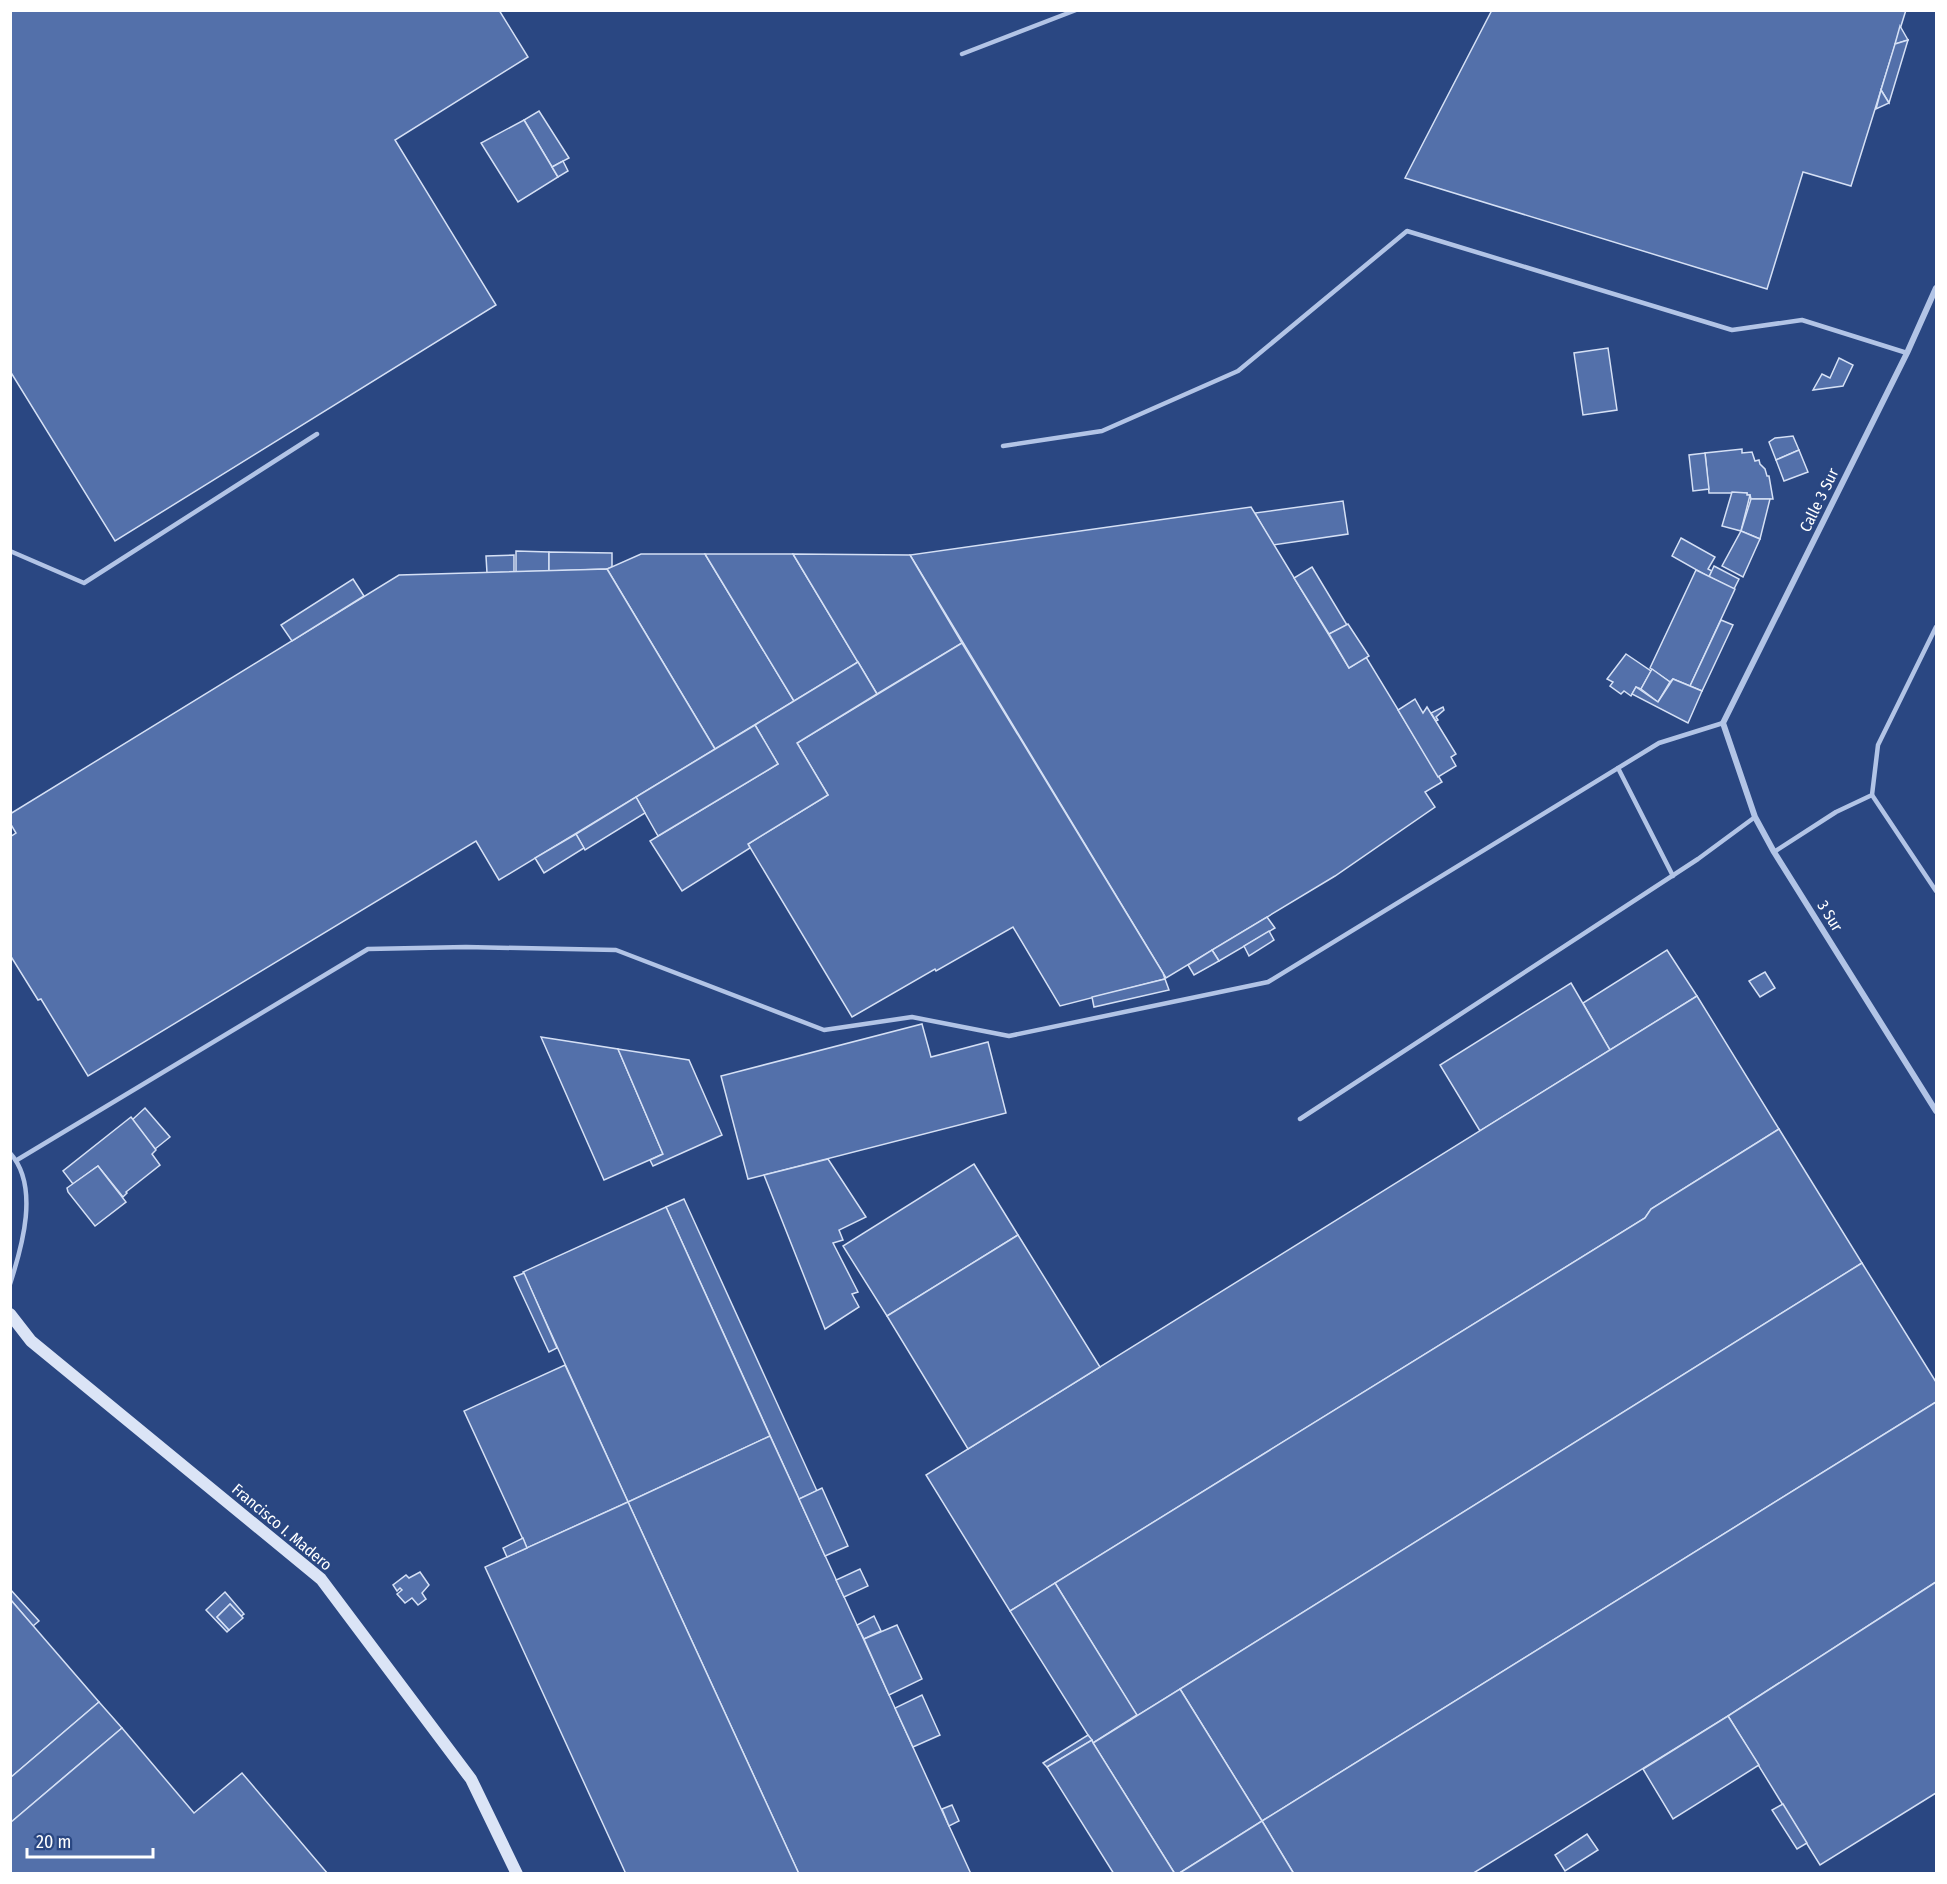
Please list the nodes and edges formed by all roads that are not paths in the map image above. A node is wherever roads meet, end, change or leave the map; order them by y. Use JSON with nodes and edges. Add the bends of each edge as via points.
{"nodes":[{"id":1,"x":1076,"y":10,"type":"edge"},
{"id":2,"x":962,"y":54,"type":"dead end"},
{"id":3,"x":1936,"y":288,"type":"edge"},
{"id":4,"x":1907,"y":353,"type":"junction"},
{"id":5,"x":317,"y":434,"type":"dead end"},
{"id":6,"x":1003,"y":446,"type":"dead end"},
{"id":7,"x":10,"y":551,"type":"edge"},
{"id":8,"x":1936,"y":627,"type":"edge"},
{"id":9,"x":1723,"y":723,"type":"junction"},
{"id":10,"x":1618,"y":768,"type":"junction"},
{"id":11,"x":1872,"y":795,"type":"junction"},
{"id":12,"x":1755,"y":817,"type":"junction"},
{"id":13,"x":1774,"y":852,"type":"junction"},
{"id":14,"x":1673,"y":876,"type":"junction"},
{"id":15,"x":1936,"y":891,"type":"edge"},
{"id":16,"x":1936,"y":1111,"type":"edge"},
{"id":17,"x":1300,"y":1119,"type":"dead end"},
{"id":18,"x":10,"y":1153,"type":"edge"},
{"id":19,"x":17,"y":1160,"type":"junction"},
{"id":20,"x":10,"y":1284,"type":"edge"},
{"id":21,"x":10,"y":1314,"type":"edge"},
{"id":22,"x":517,"y":1874,"type":"edge"}],
"edges":[{"from":1,"to":2,"type":"lane"},
{"from":3,"to":4,"type":"street","name":"Calle 3 Sur"},
{"from":4,"to":6,"type":"lane","via":[[1802,320],[1732,330],[1407,231],[1238,371],[1102,431]]},
{"from":4,"to":9,"type":"street","name":"Calle 3 Sur"},
{"from":5,"to":7,"type":"lane","via":[[84,583]]},
{"from":8,"to":11,"type":"lane","via":[[1878,745]]},
{"from":9,"to":10,"type":"lane","via":[[1659,743]]},
{"from":9,"to":12,"type":"street","name":"3 Sur"},
{"from":10,"to":14,"type":"lane"},
{"from":10,"to":19,"type":"lane","via":[[1268,982],[1009,1036],[912,1017],[824,1030],[616,950],[368,949]]},
{"from":11,"to":13,"type":"lane","via":[[1836,812]]},
{"from":11,"to":15,"type":"lane"},
{"from":12,"to":13,"type":"street","name":"3 Sur"},
{"from":12,"to":14,"type":"lane"},
{"from":13,"to":16,"type":"street","name":"3 Sur"},
{"from":14,"to":17,"type":"lane"},
{"from":18,"to":19,"type":"lane"},
{"from":19,"to":20,"type":"lane","via":[[27,1195],[22,1246]]},
{"from":21,"to":22,"type":"street","name":"Francisco I. Madero","via":[[31,1341],[321,1579],[471,1779]]}]}
